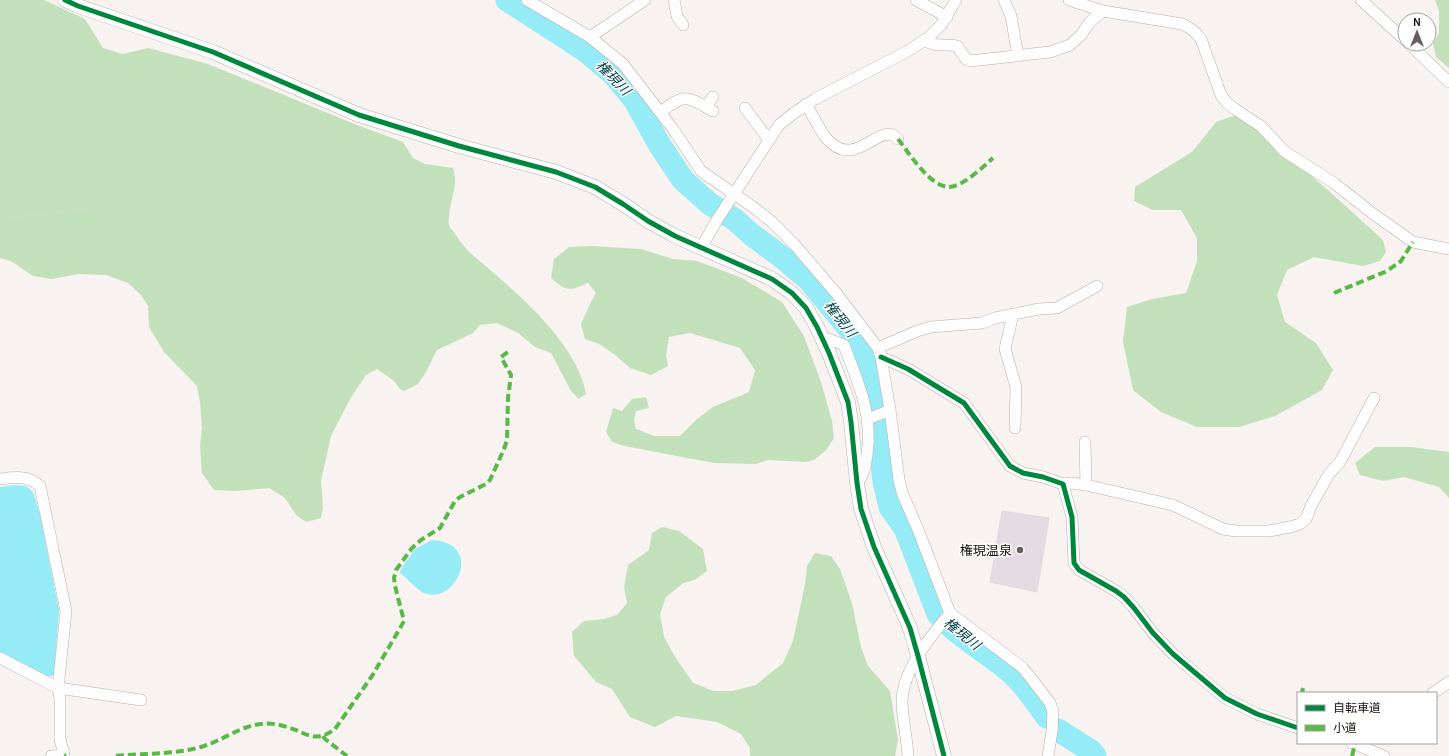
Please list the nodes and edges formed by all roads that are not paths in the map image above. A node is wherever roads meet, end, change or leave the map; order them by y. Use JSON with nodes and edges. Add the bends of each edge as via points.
{"nodes":[{"id":1,"x":65,"y":0,"type":"edge"},
{"id":2,"x":527,"y":0,"type":"edge"},
{"id":3,"x":645,"y":0,"type":"edge"},
{"id":4,"x":674,"y":0,"type":"edge"},
{"id":5,"x":916,"y":0,"type":"edge"},
{"id":6,"x":956,"y":0,"type":"edge"},
{"id":7,"x":1004,"y":0,"type":"edge"},
{"id":8,"x":1069,"y":0,"type":"edge"},
{"id":9,"x":1361,"y":0,"type":"edge"},
{"id":10,"x":541,"y":3,"type":"edge"},
{"id":11,"x":1103,"y":11,"type":"junction"},
{"id":12,"x":946,"y":17,"type":"junction"},
{"id":13,"x":683,"y":25,"type":"dead end"},
{"id":14,"x":1397,"y":33,"type":"edge"},
{"id":15,"x":590,"y":37,"type":"junction"},
{"id":16,"x":924,"y":40,"type":"junction"},
{"id":17,"x":1418,"y":52,"type":"edge"},
{"id":18,"x":1018,"y":56,"type":"junction"},
{"id":19,"x":1449,"y":82,"type":"edge"},
{"id":20,"x":713,"y":97,"type":"dead end"},
{"id":21,"x":806,"y":104,"type":"junction"},
{"id":22,"x":745,"y":108,"type":"dead end"},
{"id":23,"x":661,"y":112,"type":"junction"},
{"id":24,"x":898,"y":139,"type":"dead end"},
{"id":25,"x":769,"y":140,"type":"junction"},
{"id":26,"x":731,"y":198,"type":"junction"},
{"id":27,"x":701,"y":248,"type":"junction"},
{"id":28,"x":1449,"y":249,"type":"edge"},
{"id":29,"x":1097,"y":286,"type":"dead end"},
{"id":30,"x":1013,"y":314,"type":"junction"},
{"id":31,"x":821,"y":336,"type":"junction"},
{"id":32,"x":879,"y":353,"type":"junction"},
{"id":33,"x":1374,"y":398,"type":"dead end"},
{"id":34,"x":887,"y":411,"type":"junction"},
{"id":35,"x":870,"y":418,"type":"junction"},
{"id":36,"x":1015,"y":428,"type":"dead end"},
{"id":37,"x":1085,"y":442,"type":"dead end"},
{"id":38,"x":0,"y":479,"type":"edge"},
{"id":39,"x":857,"y":483,"type":"junction"},
{"id":40,"x":1063,"y":484,"type":"junction"},
{"id":41,"x":1086,"y":486,"type":"junction"},
{"id":42,"x":946,"y":618,"type":"junction"},
{"id":43,"x":918,"y":656,"type":"junction"},
{"id":44,"x":0,"y":658,"type":"edge"},
{"id":45,"x":1449,"y":682,"type":"edge"},
{"id":46,"x":58,"y":688,"type":"junction"},
{"id":47,"x":1434,"y":692,"type":"edge"},
{"id":48,"x":141,"y":700,"type":"dead end"},
{"id":49,"x":1297,"y":728,"type":"edge"},
{"id":50,"x":1358,"y":744,"type":"edge"},
{"id":51,"x":1375,"y":747,"type":"edge"},
{"id":52,"x":51,"y":756,"type":"edge"},
{"id":53,"x":908,"y":756,"type":"edge"},
{"id":54,"x":944,"y":756,"type":"edge"},
{"id":55,"x":1048,"y":756,"type":"edge"},
{"id":56,"x":1384,"y":756,"type":"edge"}],
"edges":[{"from":1,"to":27,"type":"street","via":[[212,52],[359,114],[459,146],[556,172],[595,187],[648,221]]},
{"from":2,"to":10,"type":"street"},
{"from":3,"to":15,"type":"street"},
{"from":4,"to":13,"type":"street","via":[[677,16]]},
{"from":5,"to":12,"type":"street"},
{"from":6,"to":12,"type":"street"},
{"from":7,"to":18,"type":"street","via":[[1011,16]]},
{"from":8,"to":11,"type":"street"},
{"from":9,"to":14,"type":"street"},
{"from":10,"to":15,"type":"street"},
{"from":11,"to":18,"type":"street","via":[[1070,44],[1050,52]]},
{"from":11,"to":28,"type":"street","via":[[1190,27],[1201,39],[1221,95],[1227,103],[1262,127],[1284,151],[1334,183],[1413,242]]},
{"from":12,"to":16,"type":"street","via":[[941,26]]},
{"from":15,"to":23,"type":"street","via":[[623,64]]},
{"from":16,"to":18,"type":"street","via":[[931,45],[957,46],[970,61]]},
{"from":16,"to":21,"type":"street"},
{"from":17,"to":19,"type":"street"},
{"from":20,"to":23,"type":"street","via":[[709,109],[683,98],[675,100]]},
{"from":21,"to":24,"type":"street","via":[[827,139],[845,150],[865,146],[887,135],[893,135]]},
{"from":21,"to":25,"type":"street","via":[[779,125]]},
{"from":22,"to":25,"type":"street"},
{"from":23,"to":26,"type":"street","via":[[701,171]]},
{"from":25,"to":26,"type":"street"},
{"from":26,"to":27,"type":"street"},
{"from":26,"to":32,"type":"street","via":[[772,222],[794,244],[832,288]]},
{"from":27,"to":31,"type":"street","via":[[772,279],[792,293],[806,308]]},
{"from":29,"to":30,"type":"street","via":[[1057,308]]},
{"from":30,"to":32,"type":"street","via":[[982,323],[932,327],[917,331]]},
{"from":30,"to":36,"type":"street","via":[[1005,349],[1016,386]]},
{"from":31,"to":35,"type":"street","via":[[844,345]]},
{"from":31,"to":39,"type":"street","via":[[848,402]]},
{"from":32,"to":34,"type":"street"},
{"from":32,"to":40,"type":"street","via":[[964,403],[1010,466],[1023,473]]},
{"from":33,"to":41,"type":"street","via":[[1340,462],[1329,474],[1306,519],[1300,524],[1269,530],[1223,529],[1173,505]]},
{"from":34,"to":35,"type":"street"},
{"from":34,"to":42,"type":"street","via":[[903,495],[919,532]]},
{"from":35,"to":39,"type":"street","via":[[864,474]]},
{"from":37,"to":41,"type":"street"},
{"from":38,"to":46,"type":"street","via":[[34,480],[40,486],[43,495],[66,611]]},
{"from":39,"to":43,"type":"street","via":[[861,509],[874,547],[910,628]]},
{"from":40,"to":41,"type":"street"},
{"from":40,"to":49,"type":"street","via":[[1072,517],[1074,563],[1079,570],[1124,597],[1173,654],[1225,698],[1257,714]]},
{"from":42,"to":43,"type":"street"},
{"from":42,"to":55,"type":"street","via":[[1023,668],[1050,703],[1053,711]]},
{"from":43,"to":53,"type":"street","via":[[907,678],[902,701]]},
{"from":43,"to":54,"type":"street"},
{"from":44,"to":46,"type":"street"},
{"from":45,"to":47,"type":"street"},
{"from":46,"to":48,"type":"street"},
{"from":46,"to":52,"type":"street","via":[[60,739],[64,755]]},
{"from":50,"to":51,"type":"street"},
{"from":51,"to":56,"type":"street"}]}
